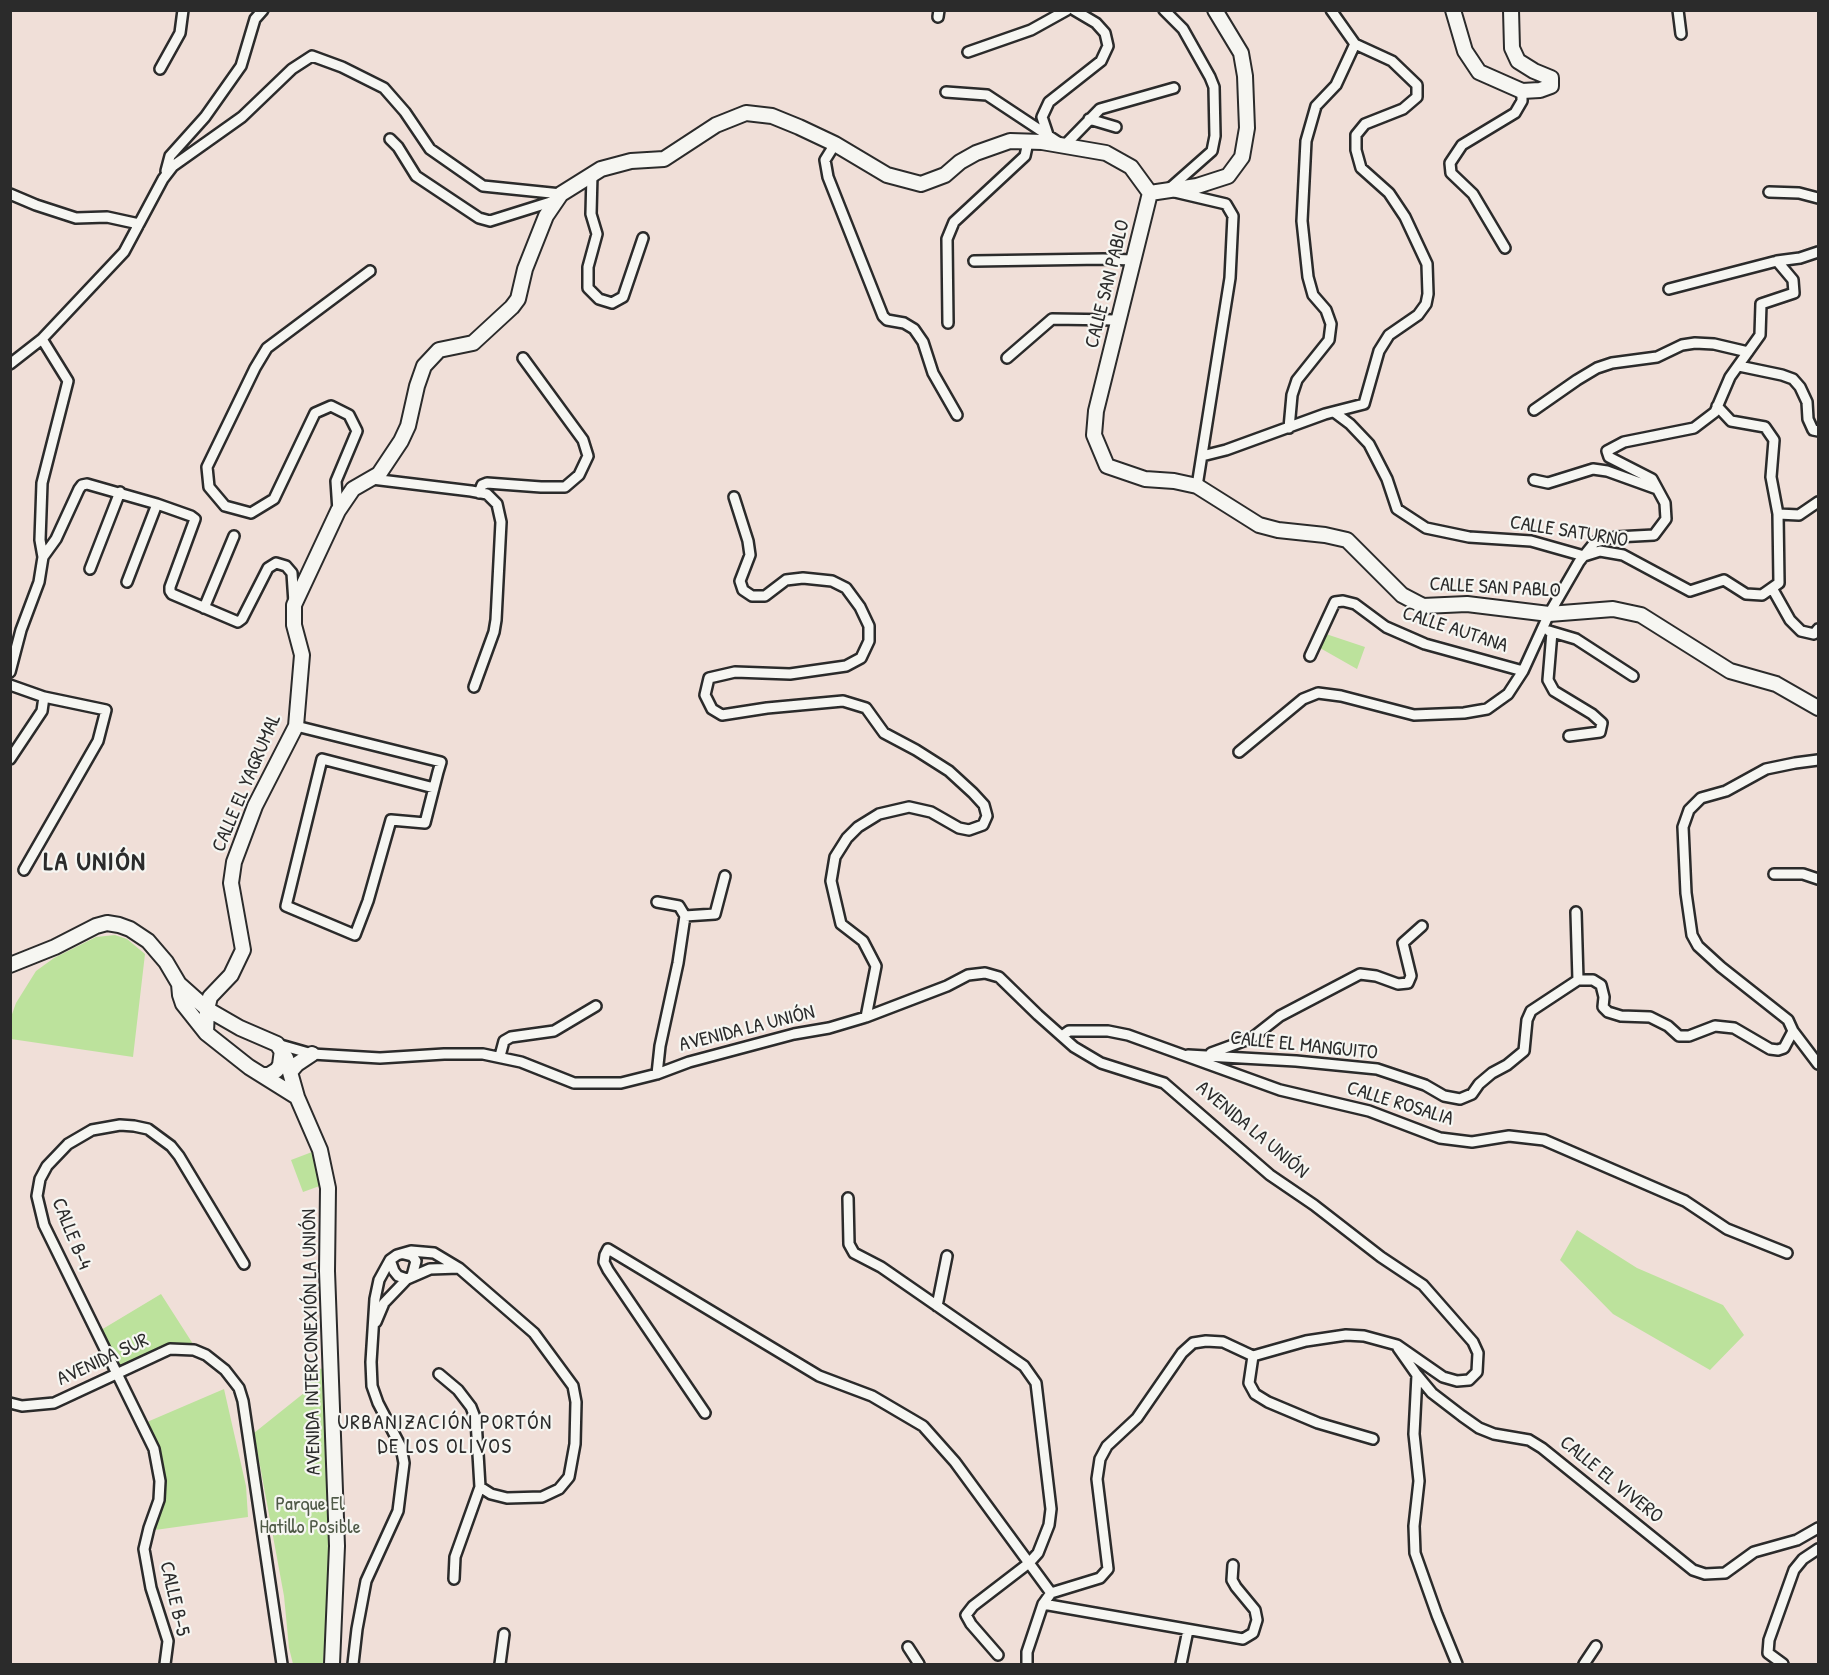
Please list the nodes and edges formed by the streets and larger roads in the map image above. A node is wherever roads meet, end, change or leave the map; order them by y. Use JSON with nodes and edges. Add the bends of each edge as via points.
{"nodes":[{"id":1,"x":183,"y":10,"type":"edge"},
{"id":2,"x":263,"y":10,"type":"edge"},
{"id":3,"x":1067,"y":10,"type":"edge"},
{"id":4,"x":1074,"y":10,"type":"edge"},
{"id":5,"x":1164,"y":10,"type":"edge"},
{"id":6,"x":1215,"y":10,"type":"edge"},
{"id":7,"x":1330,"y":10,"type":"edge"},
{"id":8,"x":1453,"y":10,"type":"edge"},
{"id":9,"x":1511,"y":10,"type":"edge"},
{"id":10,"x":1678,"y":10,"type":"edge"},
{"id":11,"x":1681,"y":33,"type":"dead end"},
{"id":12,"x":1355,"y":45,"type":"junction"},
{"id":13,"x":968,"y":52,"type":"dead end"},
{"id":14,"x":160,"y":69,"type":"dead end"},
{"id":15,"x":1174,"y":88,"type":"dead end"},
{"id":16,"x":1522,"y":91,"type":"junction"},
{"id":17,"x":946,"y":92,"type":"dead end"},
{"id":18,"x":1089,"y":119,"type":"junction"},
{"id":19,"x":1116,"y":128,"type":"dead end"},
{"id":20,"x":1048,"y":135,"type":"junction"},
{"id":21,"x":390,"y":139,"type":"dead end"},
{"id":22,"x":1028,"y":142,"type":"junction"},
{"id":23,"x":835,"y":144,"type":"junction"},
{"id":24,"x":1064,"y":146,"type":"junction"},
{"id":25,"x":592,"y":174,"type":"junction"},
{"id":26,"x":164,"y":179,"type":"junction"},
{"id":27,"x":1167,"y":190,"type":"junction"},
{"id":28,"x":1769,"y":192,"type":"dead end"},
{"id":29,"x":1150,"y":193,"type":"junction"},
{"id":30,"x":10,"y":194,"type":"edge"},
{"id":31,"x":559,"y":197,"type":"junction"},
{"id":32,"x":1818,"y":198,"type":"edge"},
{"id":33,"x":139,"y":224,"type":"junction"},
{"id":34,"x":643,"y":238,"type":"dead end"},
{"id":35,"x":1505,"y":248,"type":"dead end"},
{"id":36,"x":1818,"y":252,"type":"edge"},
{"id":37,"x":974,"y":261,"type":"dead end"},
{"id":38,"x":1133,"y":261,"type":"junction"},
{"id":39,"x":1777,"y":261,"type":"junction"},
{"id":40,"x":370,"y":271,"type":"dead end"},
{"id":41,"x":1669,"y":289,"type":"dead end"},
{"id":42,"x":1117,"y":320,"type":"junction"},
{"id":43,"x":948,"y":323,"type":"dead end"},
{"id":44,"x":42,"y":339,"type":"junction"},
{"id":45,"x":1748,"y":352,"type":"junction"},
{"id":46,"x":523,"y":358,"type":"dead end"},
{"id":47,"x":1007,"y":358,"type":"dead end"},
{"id":48,"x":10,"y":364,"type":"edge"},
{"id":49,"x":1739,"y":366,"type":"junction"},
{"id":50,"x":1717,"y":406,"type":"junction"},
{"id":51,"x":1533,"y":410,"type":"dead end"},
{"id":52,"x":1334,"y":412,"type":"junction"},
{"id":53,"x":957,"y":415,"type":"dead end"},
{"id":54,"x":1289,"y":428,"type":"junction"},
{"id":55,"x":1818,"y":431,"type":"edge"},
{"id":56,"x":1202,"y":456,"type":"junction"},
{"id":57,"x":372,"y":479,"type":"junction"},
{"id":58,"x":1534,"y":480,"type":"dead end"},
{"id":59,"x":1197,"y":486,"type":"junction"},
{"id":60,"x":1657,"y":489,"type":"junction"},
{"id":61,"x":120,"y":492,"type":"junction"},
{"id":62,"x":479,"y":493,"type":"junction"},
{"id":63,"x":734,"y":497,"type":"dead end"},
{"id":64,"x":1818,"y":502,"type":"edge"},
{"id":65,"x":157,"y":504,"type":"junction"},
{"id":66,"x":338,"y":511,"type":"junction"},
{"id":67,"x":1778,"y":514,"type":"junction"},
{"id":68,"x":234,"y":536,"type":"dead end"},
{"id":69,"x":44,"y":556,"type":"junction"},
{"id":70,"x":1584,"y":556,"type":"junction"},
{"id":71,"x":90,"y":570,"type":"dead end"},
{"id":72,"x":127,"y":582,"type":"dead end"},
{"id":73,"x":1772,"y":588,"type":"junction"},
{"id":74,"x":294,"y":605,"type":"junction"},
{"id":75,"x":204,"y":608,"type":"junction"},
{"id":76,"x":1549,"y":614,"type":"junction"},
{"id":77,"x":1541,"y":628,"type":"junction"},
{"id":78,"x":1818,"y":629,"type":"edge"},
{"id":79,"x":1552,"y":632,"type":"junction"},
{"id":80,"x":1310,"y":656,"type":"dead end"},
{"id":81,"x":1523,"y":671,"type":"junction"},
{"id":82,"x":10,"y":672,"type":"edge"},
{"id":83,"x":1633,"y":676,"type":"dead end"},
{"id":84,"x":10,"y":685,"type":"edge"},
{"id":85,"x":474,"y":687,"type":"dead end"},
{"id":86,"x":44,"y":697,"type":"junction"},
{"id":87,"x":1818,"y":708,"type":"edge"},
{"id":88,"x":296,"y":726,"type":"junction"},
{"id":89,"x":1569,"y":736,"type":"dead end"},
{"id":90,"x":1239,"y":752,"type":"dead end"},
{"id":91,"x":10,"y":759,"type":"edge"},
{"id":92,"x":1818,"y":760,"type":"edge"},
{"id":93,"x":434,"y":788,"type":"junction"},
{"id":94,"x":24,"y":870,"type":"dead end"},
{"id":95,"x":1774,"y":874,"type":"dead end"},
{"id":96,"x":725,"y":876,"type":"dead end"},
{"id":97,"x":1818,"y":879,"type":"edge"},
{"id":98,"x":657,"y":903,"type":"dead end"},
{"id":99,"x":1575,"y":912,"type":"dead end"},
{"id":100,"x":685,"y":916,"type":"junction"},
{"id":101,"x":1422,"y":926,"type":"dead end"},
{"id":102,"x":10,"y":965,"type":"edge"},
{"id":103,"x":1578,"y":980,"type":"junction"},
{"id":104,"x":179,"y":984,"type":"junction"},
{"id":105,"x":596,"y":1006,"type":"dead end"},
{"id":106,"x":207,"y":1009,"type":"junction"},
{"id":107,"x":866,"y":1017,"type":"junction"},
{"id":108,"x":240,"y":1028,"type":"junction"},
{"id":109,"x":1793,"y":1031,"type":"junction"},
{"id":110,"x":206,"y":1033,"type":"junction"},
{"id":111,"x":1062,"y":1036,"type":"junction"},
{"id":112,"x":280,"y":1047,"type":"junction"},
{"id":113,"x":223,"y":1048,"type":"junction"},
{"id":114,"x":312,"y":1054,"type":"junction"},
{"id":115,"x":1188,"y":1055,"type":"junction"},
{"id":116,"x":1205,"y":1055,"type":"junction"},
{"id":117,"x":500,"y":1056,"type":"junction"},
{"id":118,"x":1818,"y":1064,"type":"edge"},
{"id":119,"x":291,"y":1071,"type":"junction"},
{"id":120,"x":657,"y":1074,"type":"junction"},
{"id":121,"x":262,"y":1075,"type":"junction"},
{"id":122,"x":297,"y":1097,"type":"junction"},
{"id":123,"x":848,"y":1198,"type":"dead end"},
{"id":124,"x":402,"y":1253,"type":"junction"},
{"id":125,"x":1787,"y":1253,"type":"dead end"},
{"id":126,"x":947,"y":1256,"type":"dead end"},
{"id":127,"x":390,"y":1260,"type":"junction"},
{"id":128,"x":244,"y":1264,"type":"dead end"},
{"id":129,"x":459,"y":1268,"type":"junction"},
{"id":130,"x":410,"y":1278,"type":"junction"},
{"id":131,"x":937,"y":1306,"type":"junction"},
{"id":132,"x":372,"y":1330,"type":"junction"},
{"id":133,"x":1397,"y":1345,"type":"junction"},
{"id":134,"x":1253,"y":1356,"type":"junction"},
{"id":135,"x":116,"y":1374,"type":"junction"},
{"id":136,"x":439,"y":1374,"type":"dead end"},
{"id":137,"x":1417,"y":1375,"type":"junction"},
{"id":138,"x":10,"y":1403,"type":"edge"},
{"id":139,"x":705,"y":1413,"type":"dead end"},
{"id":140,"x":1373,"y":1438,"type":"dead end"},
{"id":141,"x":480,"y":1487,"type":"junction"},
{"id":142,"x":1818,"y":1528,"type":"edge"},
{"id":143,"x":1818,"y":1549,"type":"edge"},
{"id":144,"x":1029,"y":1563,"type":"junction"},
{"id":145,"x":1233,"y":1565,"type":"dead end"},
{"id":146,"x":454,"y":1579,"type":"dead end"},
{"id":147,"x":1051,"y":1593,"type":"junction"},
{"id":148,"x":1043,"y":1604,"type":"junction"},
{"id":149,"x":1188,"y":1630,"type":"junction"},
{"id":150,"x":504,"y":1634,"type":"dead end"},
{"id":151,"x":1596,"y":1646,"type":"dead end"},
{"id":152,"x":908,"y":1647,"type":"dead end"},
{"id":153,"x":998,"y":1655,"type":"dead end"},
{"id":154,"x":1181,"y":1664,"type":"edge"},
{"id":155,"x":165,"y":1665,"type":"edge"},
{"id":156,"x":282,"y":1665,"type":"edge"},
{"id":157,"x":332,"y":1665,"type":"edge"},
{"id":158,"x":353,"y":1665,"type":"edge"},
{"id":159,"x":500,"y":1665,"type":"edge"},
{"id":160,"x":919,"y":1665,"type":"edge"},
{"id":161,"x":1027,"y":1665,"type":"edge"},
{"id":162,"x":1188,"y":1665,"type":"edge"},
{"id":163,"x":1457,"y":1665,"type":"edge"},
{"id":164,"x":1584,"y":1665,"type":"edge"},
{"id":165,"x":1783,"y":1665,"type":"edge"}],
"edges":[{"from":1,"to":14,"type":"street","via":[[180,33]]},
{"from":2,"to":26,"type":"street","via":[[255,19],[241,66],[205,117],[170,156]]},
{"from":3,"to":13,"type":"street","via":[[1031,30]]},
{"from":4,"to":20,"type":"street","via":[[1096,22],[1105,33],[1108,46],[1101,61],[1049,102],[1042,117]]},
{"from":5,"to":27,"type":"street","via":[[1183,29],[1210,77],[1214,87],[1215,136],[1212,151]]},
{"from":6,"to":27,"type":"street","via":[[1241,53],[1247,128],[1242,157],[1228,176]]},
{"from":7,"to":12,"type":"street"},
{"from":8,"to":16,"type":"street","via":[[1465,51],[1479,72]]},
{"from":9,"to":16,"type":"street","via":[[1512,48],[1518,61],[1551,78],[1551,86]]},
{"from":10,"to":11,"type":"street"},
{"from":12,"to":52,"type":"street","via":[[1392,61],[1417,85],[1418,97],[1403,109],[1365,124],[1356,135],[1356,150],[1361,168],[1389,193],[1405,217],[1427,264],[1428,294],[1418,315],[1389,335],[1379,351],[1364,404]]},
{"from":12,"to":54,"type":"street","via":[[1336,85],[1316,106],[1306,141],[1302,221],[1308,277],[1313,295],[1326,310],[1331,324],[1329,340],[1297,380]]},
{"from":15,"to":18,"type":"street","via":[[1100,109]]},
{"from":16,"to":35,"type":"street","via":[[1515,113],[1462,145],[1450,163],[1451,173],[1473,194]]},
{"from":17,"to":20,"type":"street","via":[[987,95]]},
{"from":18,"to":19,"type":"street"},
{"from":18,"to":24,"type":"street"},
{"from":20,"to":24,"type":"street"},
{"from":21,"to":31,"type":"street","via":[[416,176],[479,218],[490,221]]},
{"from":22,"to":23,"type":"street","via":[[1010,141],[976,153],[945,175],[921,183],[887,175]]},
{"from":22,"to":24,"type":"street"},
{"from":22,"to":43,"type":"street","via":[[1025,156],[954,222],[947,239]]},
{"from":23,"to":25,"type":"street","via":[[772,116],[746,113],[717,125],[664,159],[631,161]]},
{"from":23,"to":53,"type":"street","via":[[825,160],[828,177],[883,316],[914,330]]},
{"from":24,"to":29,"type":"street","via":[[1106,153],[1131,167]]},
{"from":25,"to":31,"type":"street"},
{"from":25,"to":34,"type":"street","via":[[591,214],[597,234],[588,267],[588,288],[599,299],[612,303],[623,297]]},
{"from":26,"to":31,"type":"street","via":[[173,166],[242,117],[292,69],[312,56],[384,88],[430,149],[483,186]]},
{"from":26,"to":33,"type":"street"},
{"from":27,"to":29,"type":"street"},
{"from":27,"to":56,"type":"street","via":[[1226,204],[1233,216],[1230,278]]},
{"from":28,"to":32,"type":"street"},
{"from":29,"to":38,"type":"street","name":"CALLE SAN PABLO"},
{"from":30,"to":33,"type":"street","via":[[76,218],[107,217]]},
{"from":31,"to":57,"type":"street","via":[[546,216],[518,299],[481,338],[440,350],[431,358],[420,375],[401,441]]},
{"from":33,"to":44,"type":"street","via":[[124,252]]},
{"from":36,"to":39,"type":"street"},
{"from":37,"to":38,"type":"street"},
{"from":38,"to":42,"type":"street","name":"CALLE SAN PABLO"},
{"from":39,"to":41,"type":"street"},
{"from":39,"to":45,"type":"street","via":[[1793,280],[1794,293],[1761,304],[1760,335]]},
{"from":40,"to":66,"type":"street","via":[[267,348],[207,467],[209,487],[225,506],[251,513],[274,499],[315,413],[331,406],[349,415],[357,431],[336,481]]},
{"from":42,"to":47,"type":"street","via":[[1052,319]]},
{"from":42,"to":59,"type":"street","name":"CALLE SAN PABLO","via":[[1094,435],[1107,466],[1144,479]]},
{"from":44,"to":48,"type":"street"},
{"from":44,"to":69,"type":"street","via":[[68,381],[42,483],[40,540]]},
{"from":45,"to":49,"type":"street"},
{"from":45,"to":51,"type":"street","via":[[1695,343],[1657,357],[1612,363],[1597,368]]},
{"from":46,"to":62,"type":"street","via":[[583,440],[588,456],[579,475],[566,487],[487,483]]},
{"from":49,"to":50,"type":"street"},
{"from":49,"to":55,"type":"street","via":[[1793,380],[1807,402],[1808,420],[1813,430]]},
{"from":50,"to":60,"type":"street","via":[[1694,428],[1624,442],[1607,451],[1609,457],[1652,479]]},
{"from":50,"to":67,"type":"street","via":[[1731,421],[1765,427],[1774,440],[1771,477]]},
{"from":52,"to":54,"type":"street"},
{"from":52,"to":70,"type":"street","name":"CALLE SATURNO","via":[[1369,444],[1397,509],[1426,528],[1469,537],[1532,541]]},
{"from":54,"to":56,"type":"street"},
{"from":56,"to":59,"type":"street"},
{"from":57,"to":62,"type":"street"},
{"from":57,"to":66,"type":"street","via":[[353,489]]},
{"from":58,"to":60,"type":"street","via":[[1548,483],[1593,469]]},
{"from":59,"to":76,"type":"street","name":"CALLE SAN PABLO","via":[[1258,525],[1347,540],[1402,595],[1423,606],[1467,604]]},
{"from":60,"to":70,"type":"street","via":[[1665,503],[1666,519],[1654,535],[1595,542]]},
{"from":61,"to":65,"type":"street"},
{"from":61,"to":69,"type":"street","via":[[82,485]]},
{"from":61,"to":71,"type":"street"},
{"from":62,"to":85,"type":"street","via":[[493,499],[501,522],[496,620]]},
{"from":63,"to":107,"type":"street","via":[[750,555],[740,580],[743,590],[752,596],[765,596],[786,580],[832,581],[846,588],[860,607],[869,626],[869,641],[861,658],[846,666],[790,674],[735,672],[709,678],[705,695],[712,710],[722,715],[843,701],[866,708],[884,733],[949,771],[965,785],[984,806],[987,816],[983,825],[969,830],[931,812],[909,807],[879,814],[847,838],[835,858],[831,881],[842,924],[863,940],[876,966]]},
{"from":64,"to":67,"type":"street","via":[[1799,515]]},
{"from":65,"to":72,"type":"street"},
{"from":65,"to":75,"type":"street","via":[[195,519],[170,591]]},
{"from":66,"to":74,"type":"street"},
{"from":67,"to":73,"type":"street","via":[[1779,583]]},
{"from":68,"to":75,"type":"street"},
{"from":69,"to":82,"type":"street"},
{"from":70,"to":73,"type":"street","name":"CALLE SATURNO","via":[[1600,551],[1623,555],[1690,591],[1724,580],[1746,594],[1762,595]]},
{"from":70,"to":76,"type":"street"},
{"from":73,"to":78,"type":"street","via":[[1800,631],[1814,634]]},
{"from":74,"to":75,"type":"street","via":[[292,573],[276,563],[268,568],[242,620],[234,621]]},
{"from":74,"to":88,"type":"street","name":"CALLE EL YAGRUMAL","via":[[294,625],[302,655]]},
{"from":76,"to":77,"type":"street"},
{"from":76,"to":87,"type":"street","name":"CALLE SAN PABLO","via":[[1613,609],[1641,615],[1730,671],[1776,684]]},
{"from":77,"to":79,"type":"street"},
{"from":77,"to":81,"type":"street"},
{"from":79,"to":83,"type":"street","via":[[1576,639]]},
{"from":79,"to":89,"type":"street","via":[[1548,680],[1554,691],[1602,723],[1600,732]]},
{"from":80,"to":81,"type":"street","name":"CALLE AUTANA","via":[[1335,602],[1342,601],[1355,604],[1386,627],[1425,644]]},
{"from":81,"to":90,"type":"street","via":[[1508,694],[1487,709],[1464,713],[1414,716],[1318,693],[1303,699]]},
{"from":84,"to":86,"type":"street"},
{"from":86,"to":91,"type":"street","via":[[42,711]]},
{"from":86,"to":94,"type":"street","via":[[106,710],[98,741]]},
{"from":88,"to":93,"type":"street","via":[[441,762]]},
{"from":88,"to":106,"type":"street","name":"CALLE EL YAGRUMAL","via":[[255,806],[234,862],[231,883],[243,950],[236,967],[210,997]]},
{"from":92,"to":109,"type":"street","via":[[1766,769],[1726,791],[1701,798],[1689,810],[1683,827],[1692,935],[1720,967],[1788,1020]]},
{"from":93,"to":93,"type":"street","via":[[425,823],[391,820],[356,935],[286,906],[322,759]]},
{"from":95,"to":97,"type":"street","via":[[1803,873]]},
{"from":96,"to":100,"type":"street","via":[[715,914]]},
{"from":98,"to":100,"type":"street","via":[[679,906]]},
{"from":99,"to":103,"type":"street"},
{"from":100,"to":120,"type":"street"},
{"from":101,"to":116,"type":"street","via":[[1403,943],[1411,976],[1408,983],[1360,974],[1280,1016],[1252,1038]]},
{"from":102,"to":104,"type":"street","name":"AVENIDA LA UNIÓN","via":[[96,926],[119,925],[148,941]]},
{"from":103,"to":109,"type":"street","via":[[1593,980],[1600,985],[1603,1007],[1608,1012],[1650,1017],[1679,1036],[1715,1026],[1734,1028],[1778,1050],[1784,1048]]},
{"from":103,"to":116,"type":"street","name":"CALLE EL MANGUITO","via":[[1531,1011],[1524,1051],[1492,1073],[1472,1094],[1460,1099],[1377,1069]]},
{"from":104,"to":106,"type":"street","name":"AVENIDA LA UNIÓN"},
{"from":104,"to":110,"type":"street","name":"AVENIDA LA UNIÓN","via":[[183,1004]]},
{"from":105,"to":117,"type":"street","via":[[554,1030],[511,1037],[504,1041]]},
{"from":106,"to":108,"type":"street","name":"AVENIDA LA UNIÓN"},
{"from":106,"to":110,"type":"street"},
{"from":107,"to":111,"type":"street","name":"AVENIDA LA UNIÓN","via":[[968,975],[985,973],[999,977]]},
{"from":107,"to":120,"type":"street","name":"AVENIDA LA UNIÓN","via":[[689,1062]]},
{"from":108,"to":112,"type":"street","name":"AVENIDA LA UNIÓN"},
{"from":108,"to":113,"type":"street","via":[[224,1033]]},
{"from":109,"to":118,"type":"street"},
{"from":110,"to":113,"type":"street","name":"AVENIDA LA UNIÓN"},
{"from":111,"to":115,"type":"street","name":"CALLE ROSALIA","via":[[1069,1031],[1108,1031]]},
{"from":111,"to":133,"type":"street","name":"AVENIDA LA UNIÓN","via":[[1101,1063],[1164,1083],[1270,1176],[1423,1285],[1473,1342],[1478,1353],[1477,1372],[1469,1380],[1443,1377]]},
{"from":112,"to":114,"type":"street","name":"AVENIDA LA UNIÓN"},
{"from":112,"to":119,"type":"street"},
{"from":112,"to":121,"type":"street","via":[[277,1070]]},
{"from":113,"to":121,"type":"street","name":"AVENIDA LA UNIÓN"},
{"from":114,"to":117,"type":"street","name":"AVENIDA LA UNIÓN","via":[[380,1058]]},
{"from":114,"to":119,"type":"street"},
{"from":115,"to":116,"type":"street","name":"CALLE EL MANGUITO"},
{"from":115,"to":125,"type":"street","name":"CALLE ROSALIA","via":[[1280,1090],[1369,1111],[1440,1138],[1472,1142],[1509,1136],[1544,1140],[1685,1201],[1727,1229]]},
{"from":117,"to":120,"type":"street","name":"AVENIDA LA UNIÓN","via":[[574,1083],[621,1083]]},
{"from":119,"to":122,"type":"street"},
{"from":121,"to":122,"type":"street","name":"AVENIDA LA UNIÓN"},
{"from":122,"to":157,"type":"street","name":"AVENIDA INTERCONEXIÓN LA UNIÓN","via":[[320,1150],[328,1188],[327,1271],[337,1546]]},
{"from":123,"to":131,"type":"street","via":[[849,1244],[854,1252]]},
{"from":124,"to":127,"type":"street"},
{"from":124,"to":129,"type":"street","via":[[434,1252]]},
{"from":124,"to":130,"type":"street","via":[[416,1261]]},
{"from":126,"to":131,"type":"street"},
{"from":127,"to":130,"type":"street","via":[[398,1276]]},
{"from":127,"to":132,"type":"street","via":[[379,1280]]},
{"from":128,"to":135,"type":"street","name":"CALLE B-4","via":[[179,1156],[148,1129],[120,1125],[92,1130],[68,1144],[40,1179],[39,1210]]},
{"from":129,"to":130,"type":"street","via":[[430,1269]]},
{"from":129,"to":141,"type":"street","via":[[534,1333],[573,1386],[576,1402],[569,1477],[559,1489],[542,1497],[515,1498],[491,1494]]},
{"from":130,"to":132,"type":"street","via":[[384,1303]]},
{"from":131,"to":144,"type":"street","via":[[1024,1366],[1036,1383],[1051,1509],[1038,1553]]},
{"from":132,"to":158,"type":"street","via":[[372,1386],[401,1447],[404,1463],[398,1510],[366,1581]]},
{"from":133,"to":134,"type":"street","name":"AVENIDA LA UNIÓN","via":[[1346,1335]]},
{"from":133,"to":137,"type":"street","name":"CALLE EL VIVERO"},
{"from":134,"to":140,"type":"street","via":[[1250,1383],[1255,1394],[1318,1423]]},
{"from":134,"to":147,"type":"street","via":[[1222,1342],[1206,1341],[1193,1343],[1182,1353],[1148,1403],[1107,1446],[1100,1459],[1097,1479],[1108,1569],[1100,1578]]},
{"from":135,"to":138,"type":"street","name":"AVENIDA SUR","via":[[54,1403]]},
{"from":135,"to":155,"type":"street","name":"CALLE B-5","via":[[154,1449],[158,1466],[159,1500],[144,1549],[151,1588],[168,1641]]},
{"from":135,"to":156,"type":"street","name":"AVENIDA SUR","via":[[170,1349],[194,1350],[214,1361],[239,1388]]},
{"from":136,"to":141,"type":"street","via":[[458,1390],[476,1420]]},
{"from":137,"to":142,"type":"street","name":"CALLE EL VIVERO","via":[[1432,1393],[1479,1428],[1529,1440],[1542,1448],[1693,1570],[1725,1573],[1754,1552],[1797,1540]]},
{"from":137,"to":163,"type":"street","via":[[1414,1434],[1419,1481],[1415,1553]]},
{"from":139,"to":144,"type":"street","via":[[608,1270],[604,1262],[608,1249],[819,1376],[872,1396],[923,1426],[955,1462]]},
{"from":141,"to":146,"type":"street","via":[[455,1557]]},
{"from":143,"to":165,"type":"street","via":[[1794,1570],[1769,1640],[1768,1653]]},
{"from":144,"to":147,"type":"street"},
{"from":144,"to":153,"type":"street","via":[[966,1615]]},
{"from":145,"to":149,"type":"street","via":[[1232,1580],[1255,1610],[1253,1633],[1243,1639]]},
{"from":147,"to":148,"type":"street"},
{"from":148,"to":149,"type":"street"},
{"from":148,"to":161,"type":"street"},
{"from":149,"to":154,"type":"street"},
{"from":150,"to":159,"type":"street"},
{"from":151,"to":164,"type":"street"},
{"from":152,"to":160,"type":"street"},
{"from":154,"to":162,"type":"street"}]}
